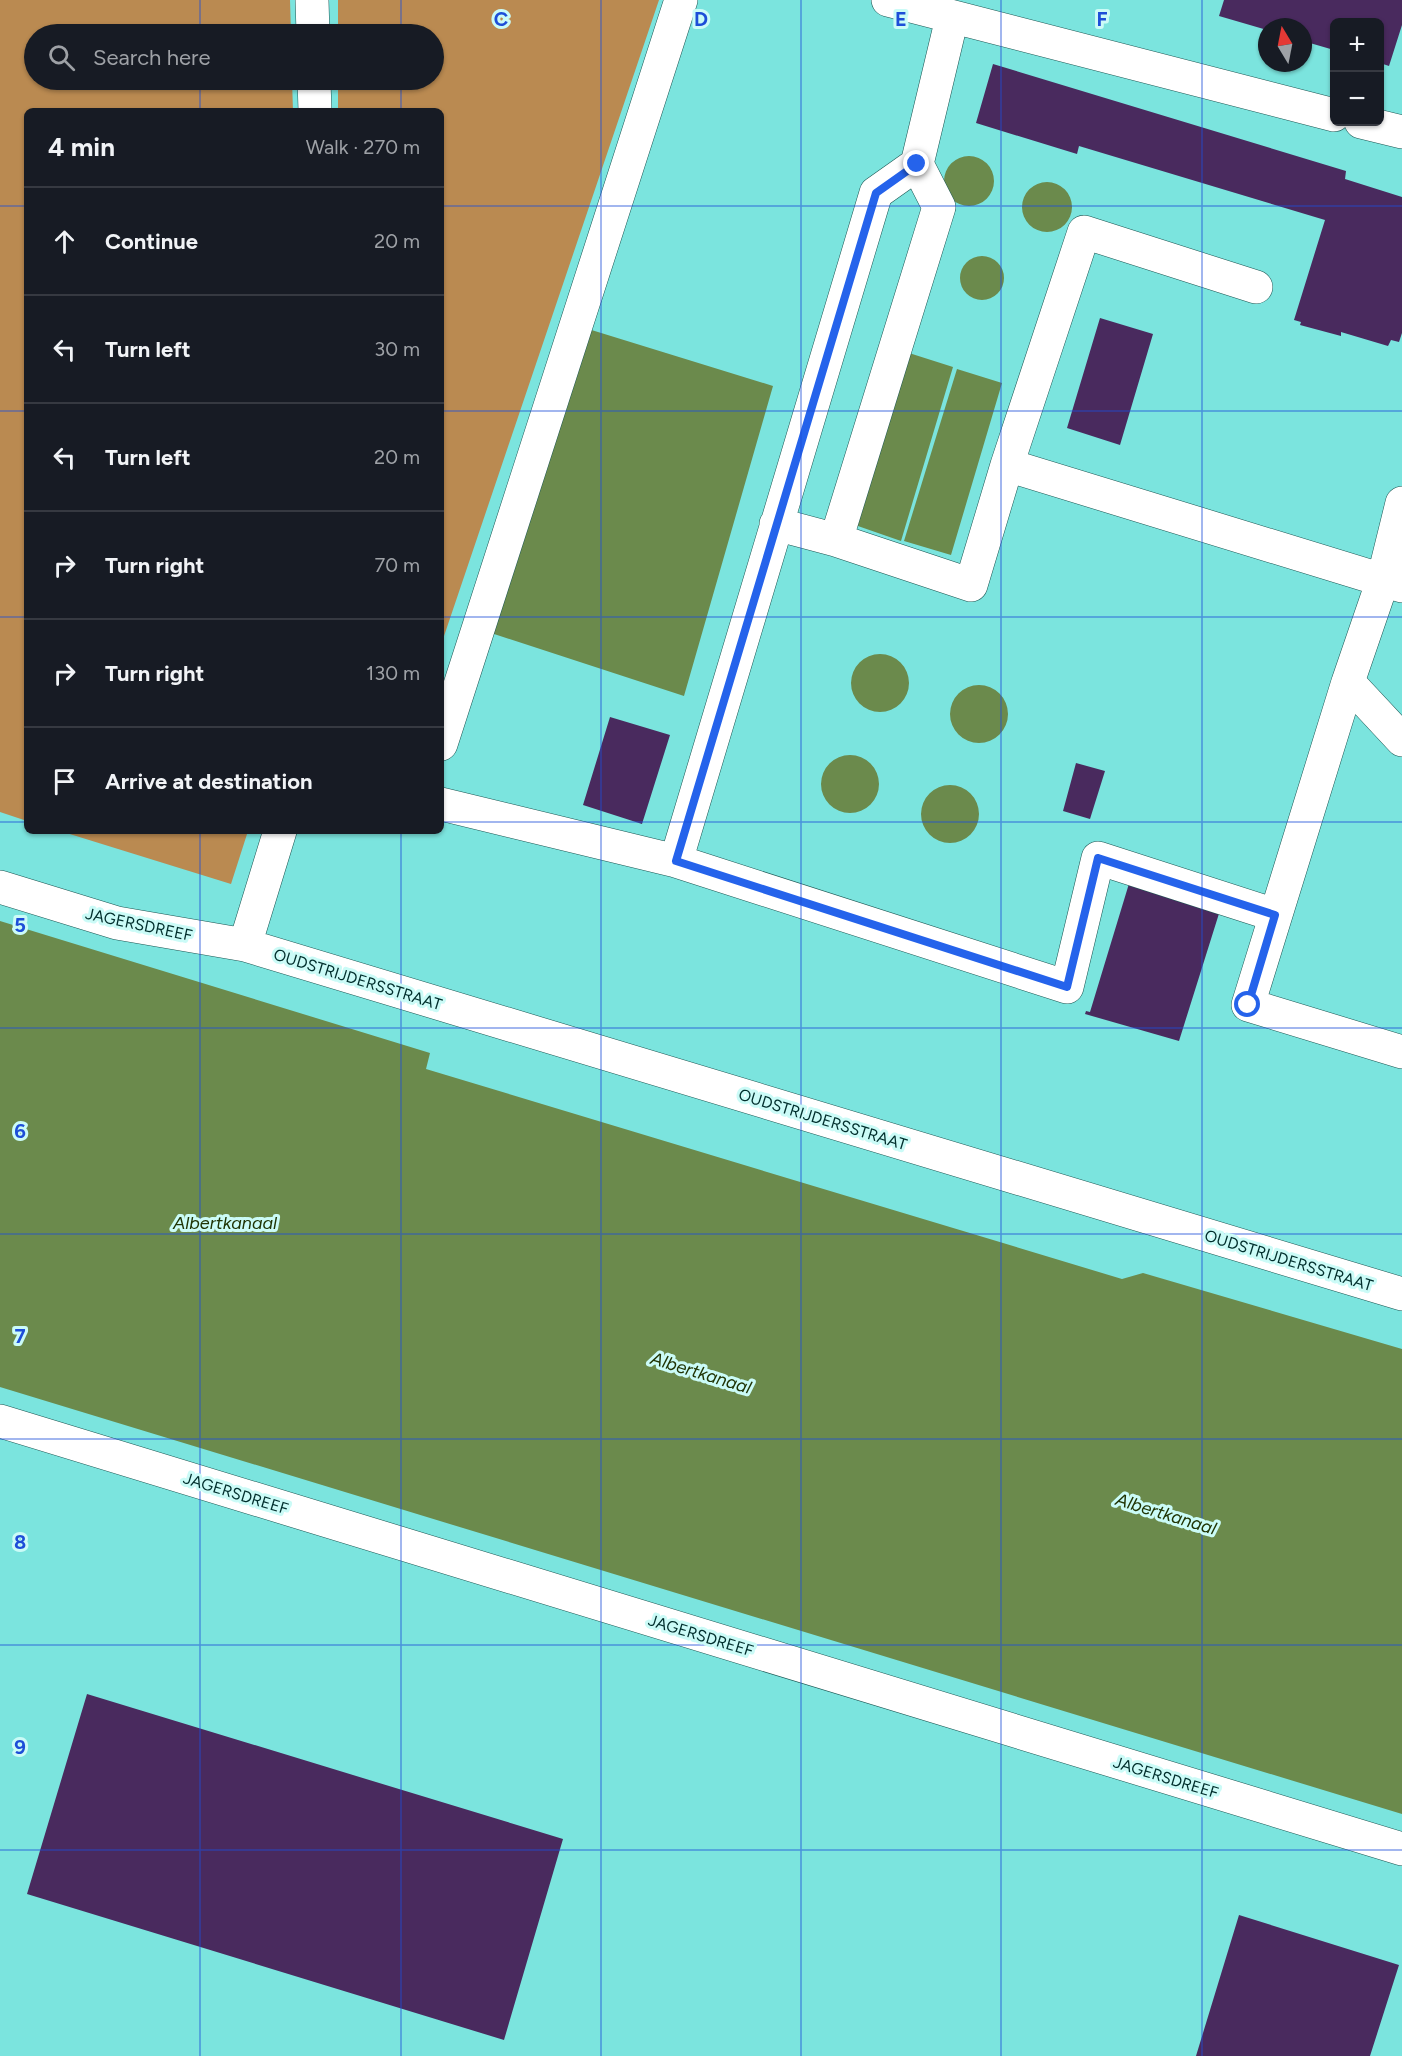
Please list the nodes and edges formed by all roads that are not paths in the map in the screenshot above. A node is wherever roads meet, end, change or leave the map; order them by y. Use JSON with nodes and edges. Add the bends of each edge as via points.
{"nodes":[{"id":1,"x":312,"y":0,"type":"edge"},
{"id":2,"x":681,"y":0,"type":"edge"},
{"id":3,"x":888,"y":0,"type":"edge"},
{"id":4,"x":952,"y":18,"type":"junction"},
{"id":5,"x":313,"y":24,"type":"edge"},
{"id":6,"x":314,"y":90,"type":"edge"},
{"id":7,"x":315,"y":108,"type":"edge"},
{"id":8,"x":1330,"y":114,"type":"edge"},
{"id":9,"x":1377,"y":126,"type":"edge"},
{"id":10,"x":1402,"y":132,"type":"edge"},
{"id":11,"x":917,"y":164,"type":"junction"},
{"id":12,"x":1256,"y":287,"type":"dead end"},
{"id":13,"x":1007,"y":465,"type":"junction"},
{"id":14,"x":1402,"y":503,"type":"edge"},
{"id":15,"x":776,"y":524,"type":"junction"},
{"id":16,"x":836,"y":540,"type":"junction"},
{"id":17,"x":1393,"y":583,"type":"edge"},
{"id":18,"x":1348,"y":682,"type":"junction"},
{"id":19,"x":444,"y":735,"type":"edge"},
{"id":20,"x":1402,"y":740,"type":"edge"},
{"id":21,"x":444,"y":805,"type":"edge"},
{"id":22,"x":279,"y":834,"type":"edge"},
{"id":23,"x":676,"y":861,"type":"junction"},
{"id":24,"x":0,"y":887,"type":"edge"},
{"id":25,"x":1275,"y":915,"type":"junction"},
{"id":26,"x":245,"y":945,"type":"junction"},
{"id":27,"x":1402,"y":1052,"type":"edge"},
{"id":28,"x":1402,"y":1294,"type":"edge"},
{"id":29,"x":0,"y":1421,"type":"edge"},
{"id":30,"x":1402,"y":1849,"type":"edge"}],
"edges":[{"from":1,"to":5,"type":"street"},
{"from":2,"to":19,"type":"street"},
{"from":3,"to":4,"type":"street"},
{"from":4,"to":8,"type":"street"},
{"from":4,"to":11,"type":"street"},
{"from":6,"to":7,"type":"street"},
{"from":9,"to":10,"type":"street"},
{"from":11,"to":15,"type":"street","via":[[876,193]]},
{"from":11,"to":16,"type":"street","via":[[939,207]]},
{"from":12,"to":13,"type":"street","via":[[1084,232]]},
{"from":13,"to":16,"type":"street","via":[[971,585]]},
{"from":13,"to":17,"type":"street"},
{"from":14,"to":17,"type":"street"},
{"from":15,"to":16,"type":"street"},
{"from":15,"to":23,"type":"street"},
{"from":17,"to":18,"type":"street"},
{"from":18,"to":20,"type":"street"},
{"from":18,"to":25,"type":"street"},
{"from":21,"to":23,"type":"street"},
{"from":22,"to":26,"type":"street"},
{"from":23,"to":25,"type":"street","via":[[1067,987],[1098,858]]},
{"from":24,"to":26,"type":"street","name":"JAGERSDREEF","via":[[117,923]]},
{"from":25,"to":27,"type":"street","via":[[1248,1005]]},
{"from":26,"to":28,"type":"street","name":"OUDSTRIJDERSSTRAAT"},
{"from":29,"to":30,"type":"street","name":"JAGERSDREEF"}]}
